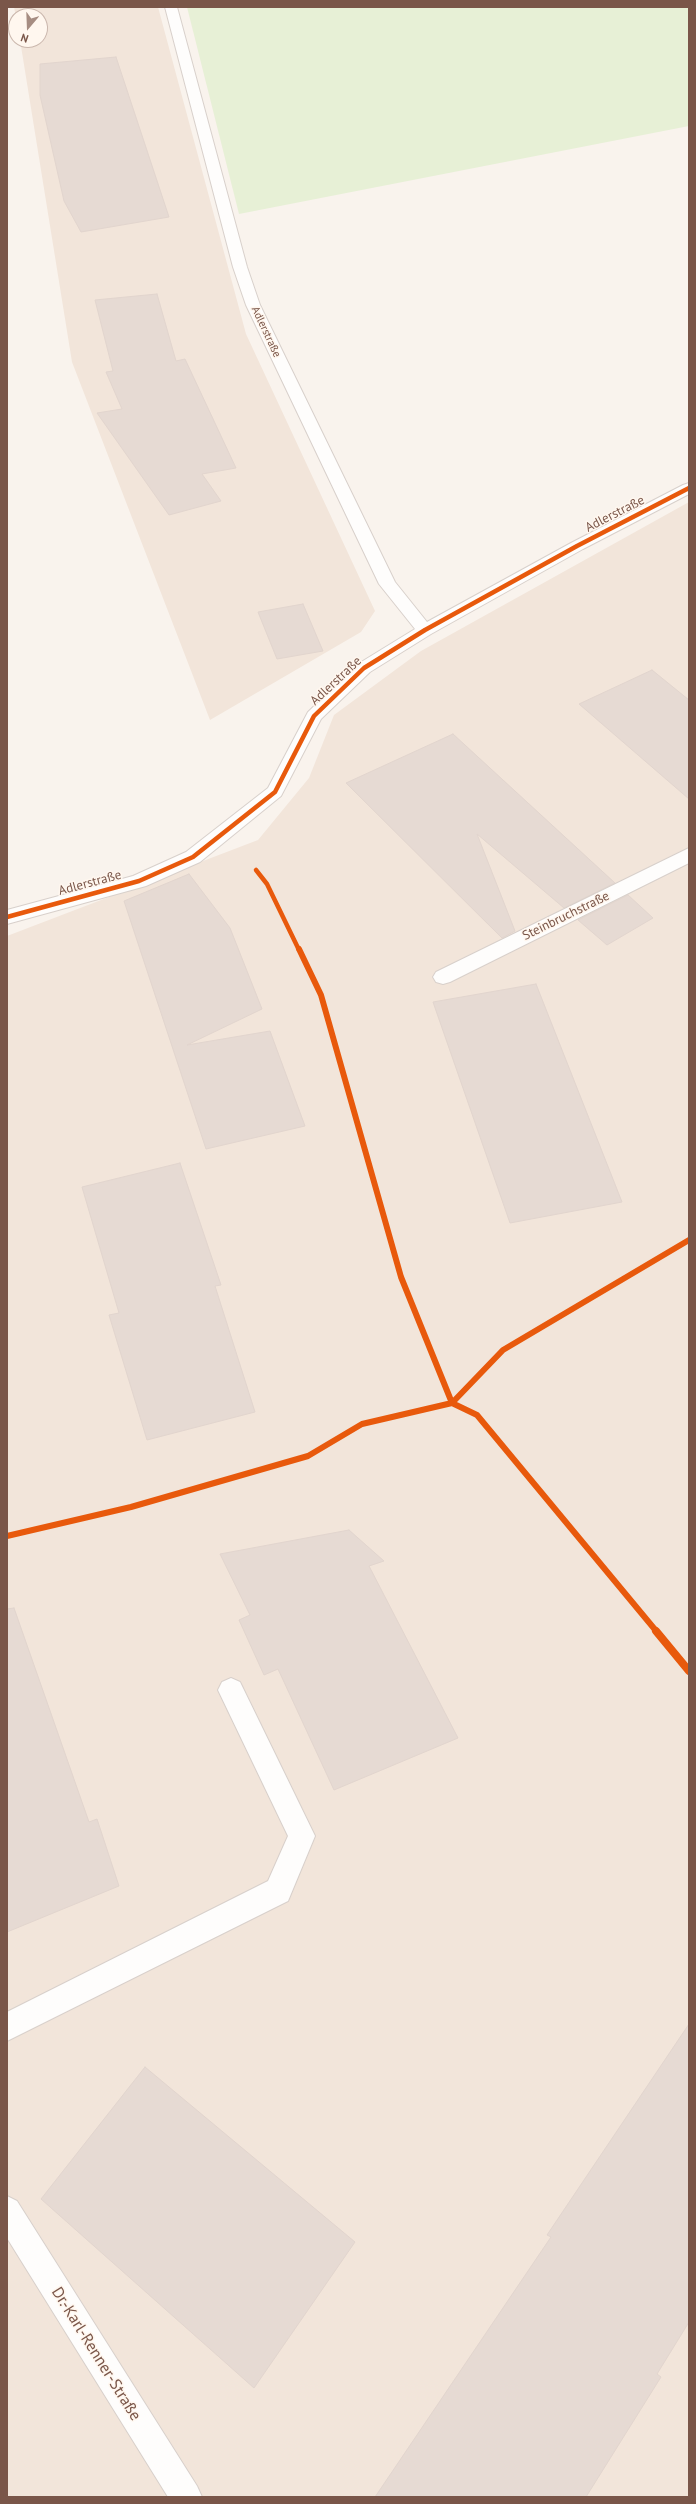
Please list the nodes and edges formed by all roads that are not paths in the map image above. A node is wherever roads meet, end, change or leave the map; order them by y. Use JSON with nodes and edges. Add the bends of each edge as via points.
{"nodes":[{"id":1,"x":171,"y":7,"type":"edge"},
{"id":2,"x":689,"y":488,"type":"edge"},
{"id":3,"x":425,"y":630,"type":"junction"},
{"id":4,"x":689,"y":855,"type":"edge"},
{"id":5,"x":7,"y":917,"type":"edge"},
{"id":6,"x":443,"y":977,"type":"dead end"},
{"id":7,"x":231,"y":1690,"type":"dead end"},
{"id":8,"x":7,"y":2027,"type":"edge"},
{"id":9,"x":7,"y":2211,"type":"edge"},
{"id":10,"x":186,"y":2497,"type":"edge"}],
"edges":[{"from":1,"to":3,"type":"street","name":"Adlerstraße","via":[[240,267],[253,305],[387,584]]},
{"from":2,"to":3,"type":"street","name":"Adlerstraße"},
{"from":3,"to":5,"type":"street","name":"Adlerstraße","via":[[364,668],[314,716],[274,792],[223,836],[193,857],[139,881]]},
{"from":4,"to":6,"type":"street","name":"Steinbruchstraße"},
{"from":7,"to":8,"type":"street","via":[[302,1836],[278,1891]]},
{"from":9,"to":10,"type":"street","name":"Dr.-Karl-Renner-Straße"}]}
